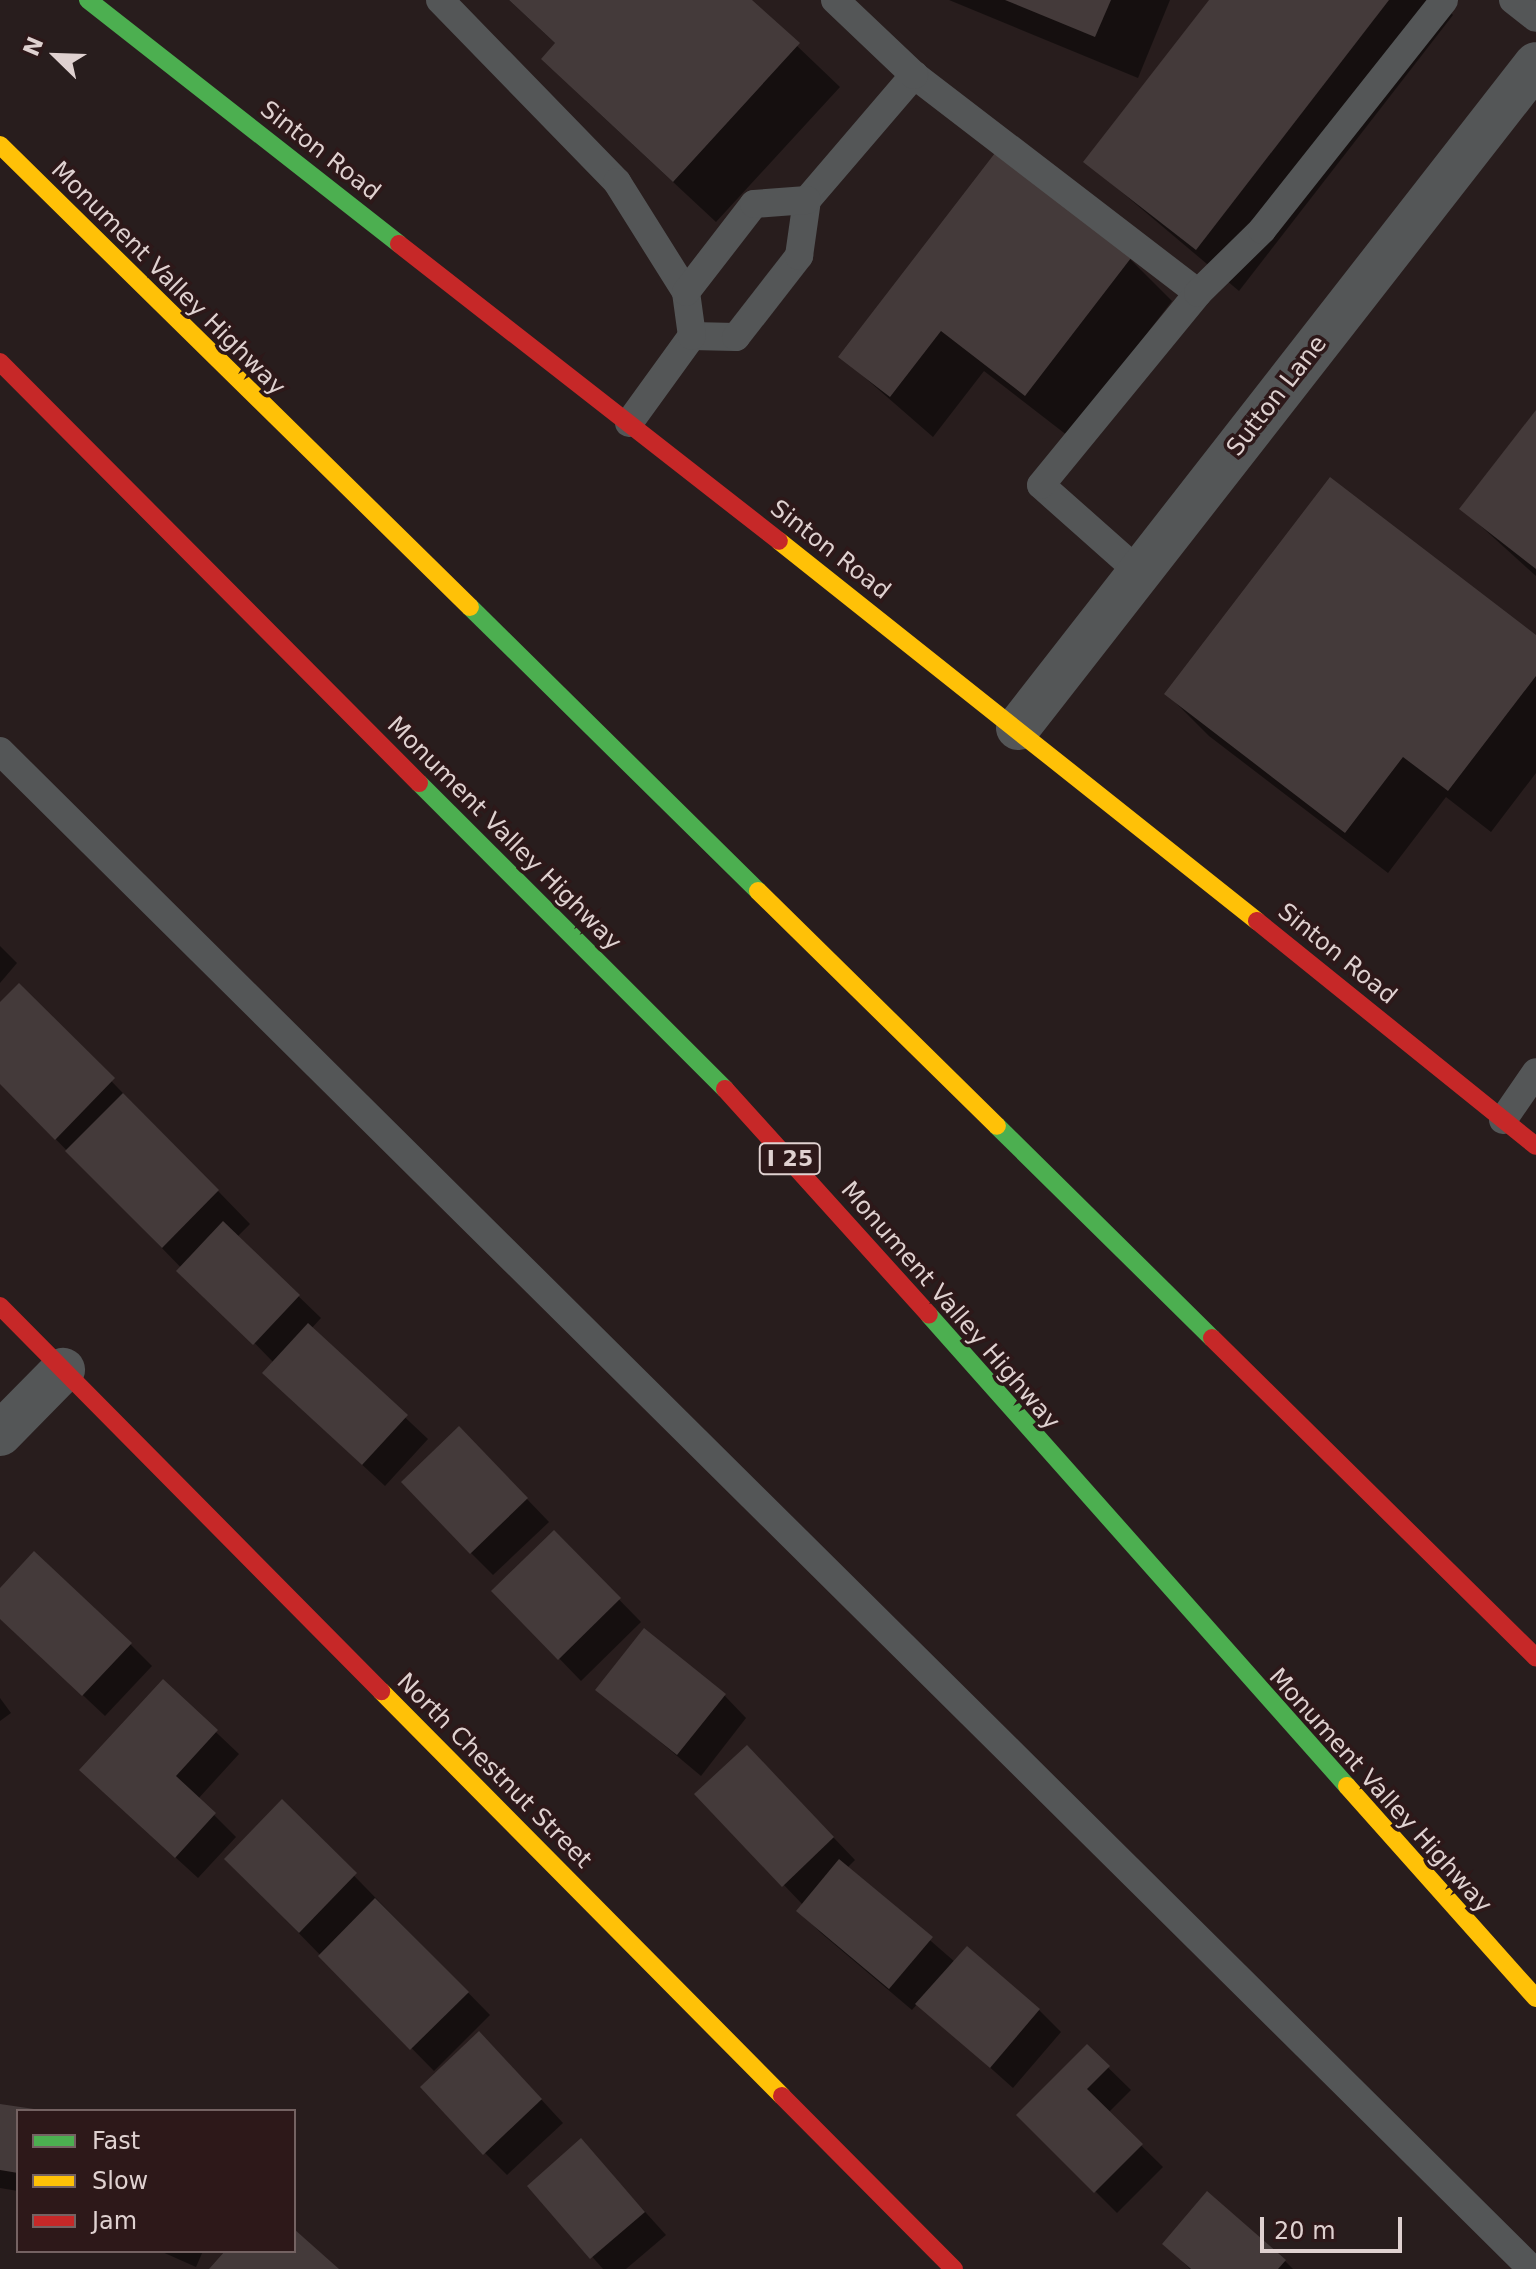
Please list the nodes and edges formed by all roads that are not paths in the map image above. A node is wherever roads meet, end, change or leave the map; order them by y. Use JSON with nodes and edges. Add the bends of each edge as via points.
{"nodes":[{"id":1,"x":88,"y":0,"type":"edge"},
{"id":2,"x":440,"y":0,"type":"edge"},
{"id":3,"x":835,"y":0,"type":"edge"},
{"id":4,"x":1444,"y":0,"type":"edge"},
{"id":5,"x":1513,"y":0,"type":"edge"},
{"id":6,"x":1536,"y":18,"type":"edge"},
{"id":7,"x":1536,"y":64,"type":"edge"},
{"id":8,"x":914,"y":75,"type":"junction"},
{"id":9,"x":0,"y":145,"type":"edge"},
{"id":10,"x":807,"y":200,"type":"junction"},
{"id":11,"x":686,"y":292,"type":"junction"},
{"id":12,"x":1198,"y":293,"type":"junction"},
{"id":13,"x":692,"y":336,"type":"junction"},
{"id":14,"x":0,"y":362,"type":"edge"},
{"id":15,"x":629,"y":423,"type":"junction"},
{"id":16,"x":1140,"y":573,"type":"junction"},
{"id":17,"x":1018,"y":728,"type":"junction"},
{"id":18,"x":0,"y":751,"type":"edge"},
{"id":19,"x":1536,"y":1072,"type":"edge"},
{"id":20,"x":1503,"y":1120,"type":"junction"},
{"id":21,"x":1536,"y":1146,"type":"edge"},
{"id":22,"x":0,"y":1306,"type":"edge"},
{"id":23,"x":63,"y":1370,"type":"junction"},
{"id":24,"x":0,"y":1434,"type":"edge"},
{"id":25,"x":1536,"y":1657,"type":"edge"},
{"id":26,"x":1536,"y":1998,"type":"edge"},
{"id":27,"x":954,"y":2269,"type":"edge"},
{"id":28,"x":1532,"y":2269,"type":"edge"}],
"edges":[{"from":1,"to":15,"type":"main road","name":"Sinton Road"},
{"from":2,"to":11,"type":"lane","via":[[617,182]]},
{"from":3,"to":8,"type":"lane"},
{"from":4,"to":12,"type":"lane","via":[[1262,230]]},
{"from":5,"to":6,"type":"lane"},
{"from":7,"to":16,"type":"street","name":"Sutton Lane"},
{"from":8,"to":10,"type":"lane"},
{"from":8,"to":12,"type":"lane"},
{"from":9,"to":25,"type":"main road","name":"Monument Valley Highway"},
{"from":10,"to":11,"type":"lane","via":[[754,204]]},
{"from":10,"to":13,"type":"lane","via":[[799,256],[736,337]]},
{"from":11,"to":13,"type":"lane"},
{"from":12,"to":16,"type":"lane","via":[[1041,485]]},
{"from":13,"to":15,"type":"lane"},
{"from":14,"to":26,"type":"main road","name":"Monument Valley Highway","number":"I 25","via":[[757,1122]]},
{"from":15,"to":17,"type":"main road","name":"Sinton Road"},
{"from":16,"to":17,"type":"street","name":"Sutton Lane"},
{"from":17,"to":20,"type":"main road","name":"Sinton Road"},
{"from":18,"to":28,"type":"lane"},
{"from":19,"to":20,"type":"lane"},
{"from":20,"to":21,"type":"main road","name":"Sinton Road"},
{"from":22,"to":23,"type":"main road","name":"North Chestnut Street"},
{"from":23,"to":24,"type":"street"},
{"from":23,"to":27,"type":"main road","name":"North Chestnut Street"}]}
